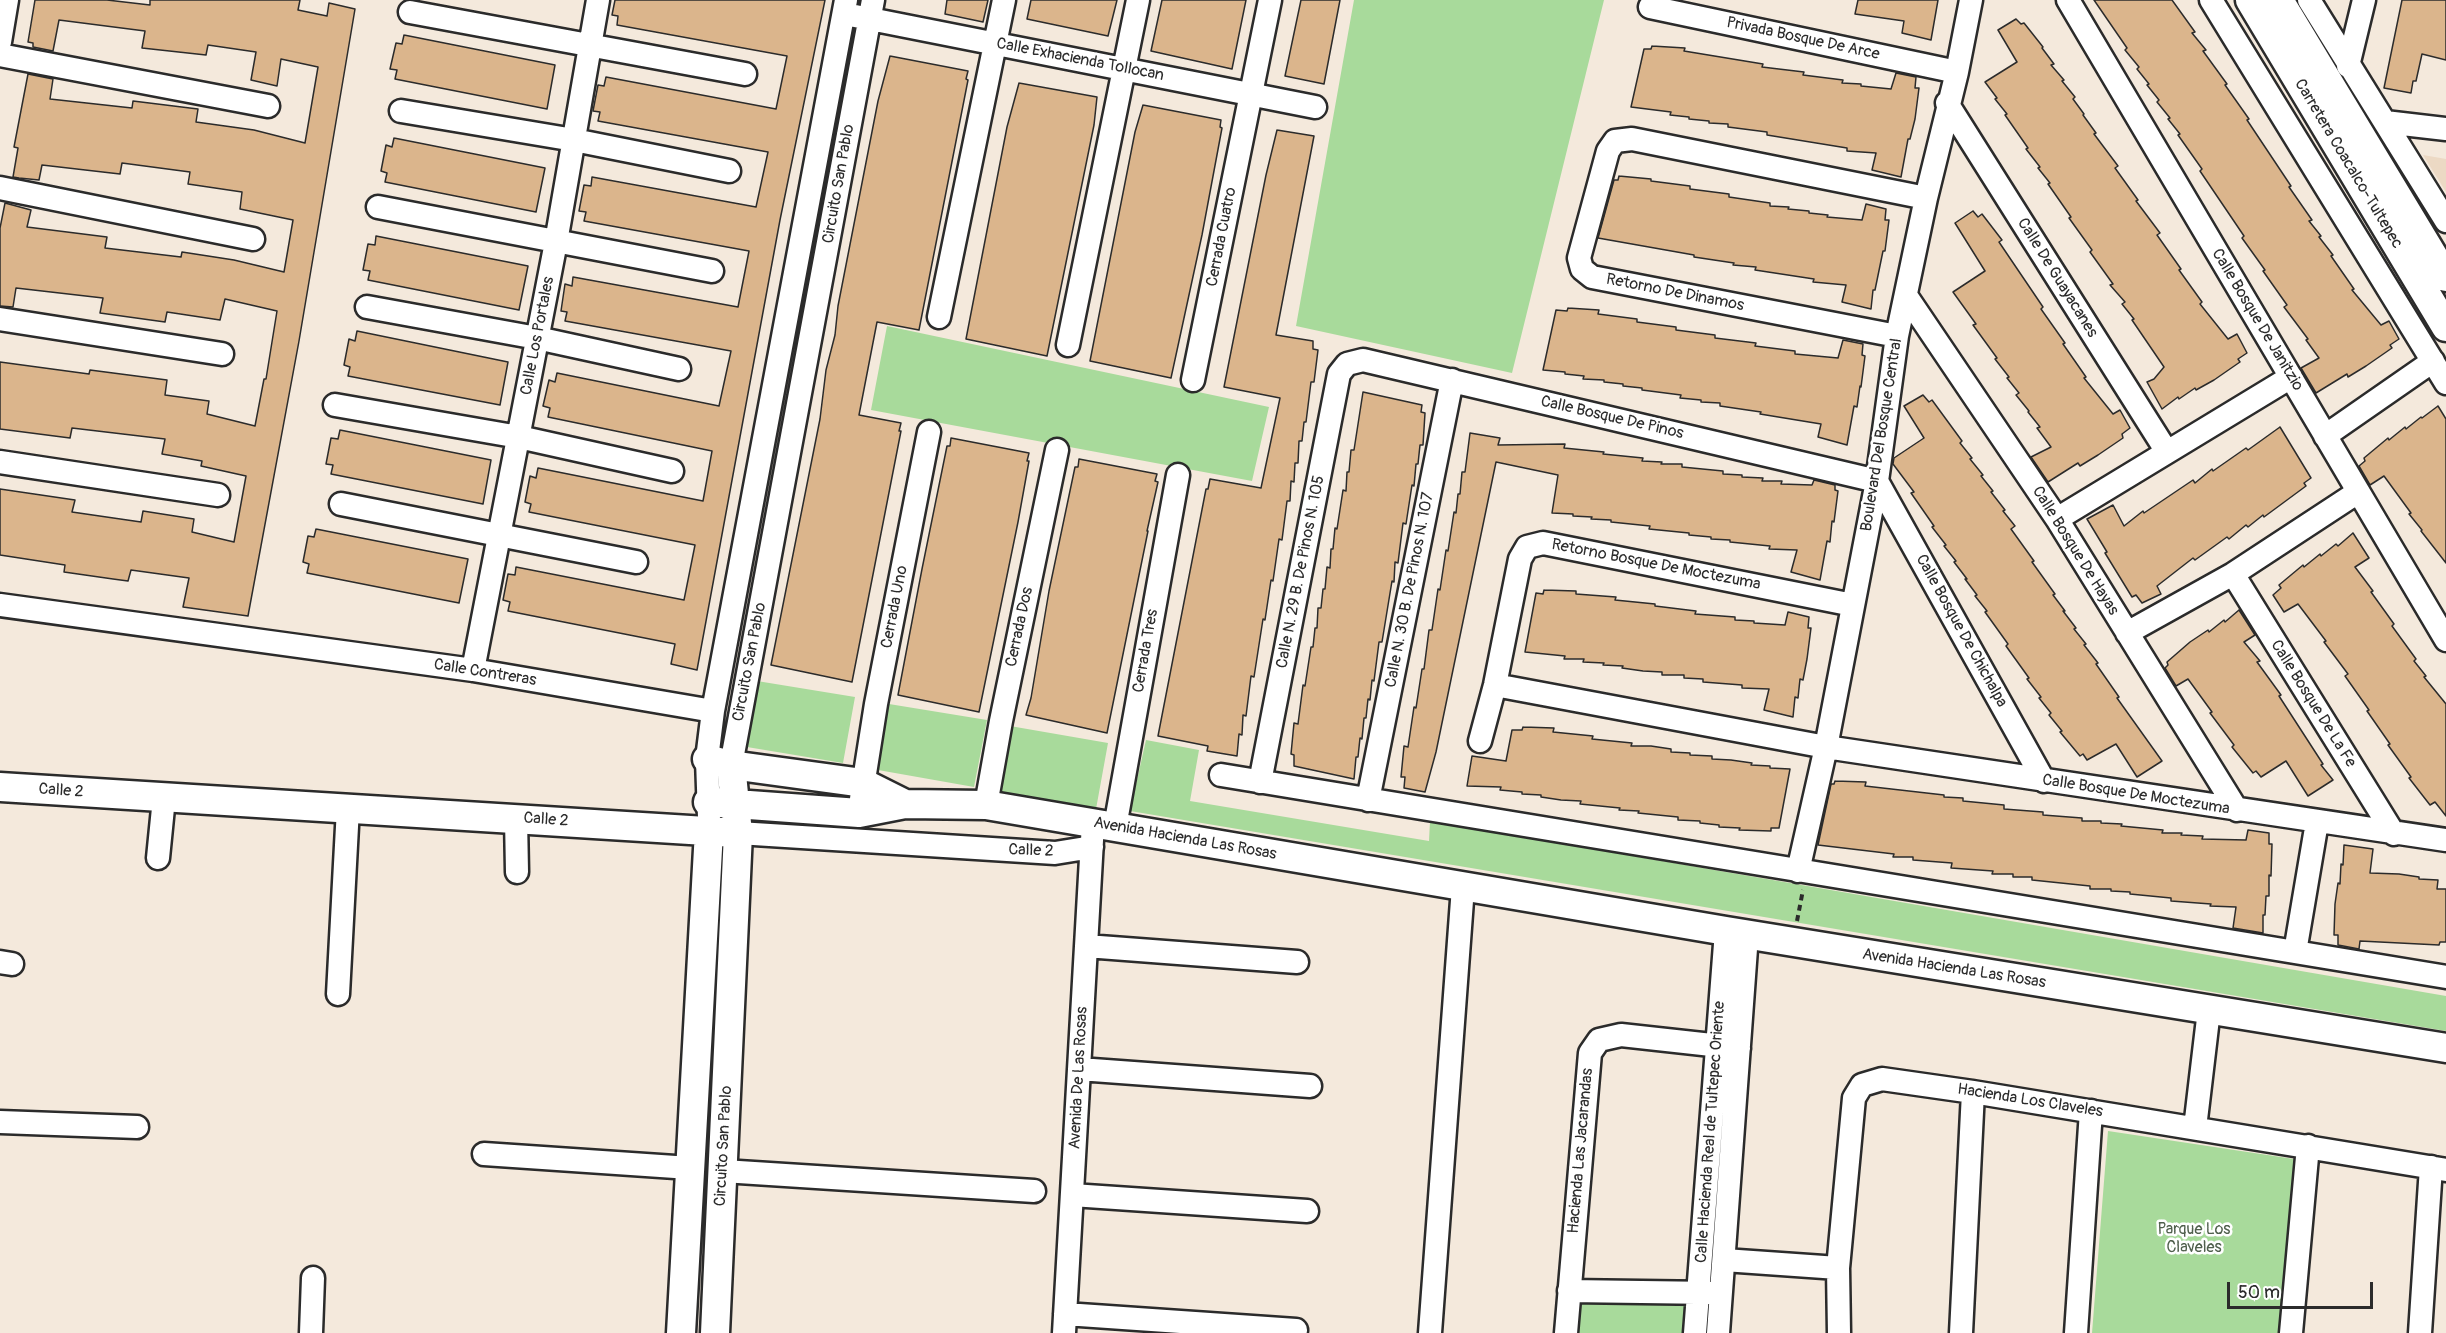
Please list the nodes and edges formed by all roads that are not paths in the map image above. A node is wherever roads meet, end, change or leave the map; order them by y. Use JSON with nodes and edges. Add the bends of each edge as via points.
{"nodes":[{"id":1,"x":7,"y":0,"type":"edge"},
{"id":2,"x":598,"y":0,"type":"edge"},
{"id":3,"x":1004,"y":0,"type":"edge"},
{"id":4,"x":1138,"y":0,"type":"edge"},
{"id":5,"x":1270,"y":0,"type":"edge"},
{"id":6,"x":1971,"y":0,"type":"edge"},
{"id":7,"x":2068,"y":0,"type":"edge"},
{"id":8,"x":2211,"y":0,"type":"edge"},
{"id":9,"x":2250,"y":0,"type":"edge"},
{"id":10,"x":2279,"y":0,"type":"edge"},
{"id":11,"x":2309,"y":0,"type":"edge"},
{"id":12,"x":2364,"y":0,"type":"edge"},
{"id":13,"x":845,"y":7,"type":"edge"},
{"id":14,"x":1650,"y":8,"type":"dead end"},
{"id":15,"x":871,"y":9,"type":"edge"},
{"id":16,"x":410,"y":12,"type":"dead end"},
{"id":17,"x":0,"y":42,"type":"edge"},
{"id":18,"x":995,"y":43,"type":"junction"},
{"id":19,"x":590,"y":44,"type":"junction"},
{"id":20,"x":0,"y":55,"type":"edge"},
{"id":21,"x":2348,"y":66,"type":"junction"},
{"id":22,"x":1124,"y":69,"type":"junction"},
{"id":23,"x":1957,"y":72,"type":"junction"},
{"id":24,"x":745,"y":74,"type":"dead end"},
{"id":25,"x":1250,"y":94,"type":"junction"},
{"id":26,"x":1947,"y":103,"type":"junction"},
{"id":27,"x":268,"y":106,"type":"dead end"},
{"id":28,"x":1316,"y":107,"type":"dead end"},
{"id":29,"x":401,"y":111,"type":"dead end"},
{"id":30,"x":2385,"y":122,"type":"junction"},
{"id":31,"x":2446,"y":129,"type":"edge"},
{"id":32,"x":574,"y":141,"type":"junction"},
{"id":33,"x":729,"y":171,"type":"dead end"},
{"id":34,"x":0,"y":188,"type":"edge"},
{"id":35,"x":1926,"y":198,"type":"junction"},
{"id":36,"x":378,"y":207,"type":"dead end"},
{"id":37,"x":2446,"y":221,"type":"edge"},
{"id":38,"x":253,"y":238,"type":"dead end"},
{"id":39,"x":556,"y":242,"type":"junction"},
{"id":40,"x":712,"y":271,"type":"dead end"},
{"id":41,"x":2446,"y":277,"type":"edge"},
{"id":42,"x":1907,"y":297,"type":"junction"},
{"id":43,"x":367,"y":307,"type":"dead end"},
{"id":44,"x":939,"y":317,"type":"dead end"},
{"id":45,"x":0,"y":319,"type":"edge"},
{"id":46,"x":2446,"y":327,"type":"edge"},
{"id":47,"x":1897,"y":336,"type":"junction"},
{"id":48,"x":537,"y":338,"type":"junction"},
{"id":49,"x":1068,"y":345,"type":"dead end"},
{"id":50,"x":222,"y":354,"type":"dead end"},
{"id":51,"x":2433,"y":361,"type":"junction"},
{"id":52,"x":1347,"y":364,"type":"joint"},
{"id":53,"x":679,"y":369,"type":"dead end"},
{"id":54,"x":2291,"y":377,"type":"junction"},
{"id":55,"x":1193,"y":380,"type":"dead end"},
{"id":56,"x":1452,"y":380,"type":"junction"},
{"id":57,"x":2446,"y":383,"type":"edge"},
{"id":58,"x":335,"y":405,"type":"dead end"},
{"id":59,"x":929,"y":432,"type":"dead end"},
{"id":60,"x":2325,"y":436,"type":"junction"},
{"id":61,"x":519,"y":437,"type":"junction"},
{"id":62,"x":1057,"y":450,"type":"dead end"},
{"id":63,"x":2167,"y":452,"type":"junction"},
{"id":64,"x":0,"y":462,"type":"edge"},
{"id":65,"x":672,"y":471,"type":"dead end"},
{"id":66,"x":1178,"y":475,"type":"dead end"},
{"id":67,"x":1877,"y":481,"type":"junction"},
{"id":68,"x":2358,"y":492,"type":"junction"},
{"id":69,"x":218,"y":495,"type":"dead end"},
{"id":70,"x":341,"y":504,"type":"dead end"},
{"id":71,"x":2057,"y":519,"type":"junction"},
{"id":72,"x":498,"y":534,"type":"junction"},
{"id":73,"x":636,"y":562,"type":"dead end"},
{"id":74,"x":2233,"y":574,"type":"junction"},
{"id":75,"x":0,"y":605,"type":"edge"},
{"id":76,"x":1854,"y":605,"type":"junction"},
{"id":77,"x":2127,"y":633,"type":"junction"},
{"id":78,"x":2446,"y":640,"type":"edge"},
{"id":79,"x":473,"y":670,"type":"junction"},
{"id":80,"x":1495,"y":685,"type":"junction"},
{"id":81,"x":713,"y":711,"type":"junction"},
{"id":82,"x":1480,"y":741,"type":"dead end"},
{"id":83,"x":1826,"y":747,"type":"junction"},
{"id":84,"x":719,"y":762,"type":"junction"},
{"id":85,"x":1221,"y":775,"type":"dead end"},
{"id":86,"x":2044,"y":781,"type":"junction"},
{"id":87,"x":1260,"y":782,"type":"junction"},
{"id":88,"x":863,"y":783,"type":"junction"},
{"id":89,"x":0,"y":787,"type":"edge"},
{"id":90,"x":164,"y":798,"type":"junction"},
{"id":91,"x":1368,"y":800,"type":"junction"},
{"id":92,"x":708,"y":801,"type":"junction"},
{"id":93,"x":736,"y":804,"type":"junction"},
{"id":94,"x":905,"y":804,"type":"junction"},
{"id":95,"x":986,"y":805,"type":"junction"},
{"id":96,"x":348,"y":808,"type":"junction"},
{"id":97,"x":2237,"y":810,"type":"junction"},
{"id":98,"x":859,"y":813,"type":"junction"},
{"id":99,"x":516,"y":818,"type":"junction"},
{"id":100,"x":2317,"y":822,"type":"junction"},
{"id":101,"x":709,"y":831,"type":"junction"},
{"id":102,"x":1100,"y":832,"type":"junction"},
{"id":103,"x":738,"y":833,"type":"junction"},
{"id":104,"x":2394,"y":834,"type":"junction"},
{"id":105,"x":2446,"y":840,"type":"edge"},
{"id":106,"x":158,"y":858,"type":"dead end"},
{"id":107,"x":1802,"y":871,"type":"junction"},
{"id":108,"x":517,"y":872,"type":"dead end"},
{"id":109,"x":1463,"y":887,"type":"junction"},
{"id":110,"x":1737,"y":933,"type":"junction"},
{"id":111,"x":1086,"y":946,"type":"junction"},
{"id":112,"x":2295,"y":952,"type":"junction"},
{"id":113,"x":1297,"y":962,"type":"dead end"},
{"id":114,"x":2446,"y":977,"type":"edge"},
{"id":115,"x":338,"y":994,"type":"dead end"},
{"id":116,"x":2209,"y":1010,"type":"junction"},
{"id":117,"x":1728,"y":1047,"type":"junction"},
{"id":118,"x":2446,"y":1048,"type":"edge"},
{"id":119,"x":1079,"y":1069,"type":"junction"},
{"id":120,"x":1310,"y":1086,"type":"dead end"},
{"id":121,"x":1972,"y":1092,"type":"junction"},
{"id":122,"x":2091,"y":1111,"type":"junction"},
{"id":123,"x":0,"y":1122,"type":"edge"},
{"id":124,"x":137,"y":1127,"type":"dead end"},
{"id":125,"x":2195,"y":1128,"type":"junction"},
{"id":126,"x":2307,"y":1146,"type":"junction"},
{"id":127,"x":484,"y":1154,"type":"dead end"},
{"id":128,"x":690,"y":1168,"type":"junction"},
{"id":129,"x":2439,"y":1168,"type":"edge"},
{"id":130,"x":723,"y":1171,"type":"junction"},
{"id":131,"x":1034,"y":1191,"type":"dead end"},
{"id":132,"x":1072,"y":1196,"type":"junction"},
{"id":133,"x":1307,"y":1211,"type":"dead end"},
{"id":134,"x":1724,"y":1260,"type":"junction"},
{"id":135,"x":1838,"y":1268,"type":"junction"},
{"id":136,"x":313,"y":1278,"type":"dead end"},
{"id":137,"x":1569,"y":1291,"type":"junction"},
{"id":138,"x":1699,"y":1293,"type":"junction"},
{"id":139,"x":1722,"y":1294,"type":"junction"},
{"id":140,"x":1065,"y":1323,"type":"edge"},
{"id":141,"x":1296,"y":1330,"type":"dead end"},
{"id":142,"x":311,"y":1333,"type":"edge"},
{"id":143,"x":681,"y":1333,"type":"edge"},
{"id":144,"x":715,"y":1333,"type":"edge"},
{"id":145,"x":1430,"y":1333,"type":"edge"},
{"id":146,"x":1566,"y":1333,"type":"edge"},
{"id":147,"x":1695,"y":1333,"type":"edge"},
{"id":148,"x":1718,"y":1333,"type":"edge"},
{"id":149,"x":1839,"y":1333,"type":"edge"},
{"id":150,"x":1961,"y":1333,"type":"edge"},
{"id":151,"x":2076,"y":1333,"type":"edge"},
{"id":152,"x":2292,"y":1333,"type":"edge"},
{"id":153,"x":2420,"y":1333,"type":"edge"}],
"edges":[{"from":1,"to":17,"type":"street"},
{"from":2,"to":19,"type":"street","name":"Calle Los Portales"},
{"from":3,"to":18,"type":"street"},
{"from":4,"to":22,"type":"street"},
{"from":5,"to":25,"type":"street"},
{"from":6,"to":23,"type":"street","name":"Boulevard Del Bosque Central"},
{"from":7,"to":54,"type":"street","name":"Calle Bosque De Janitzio"},
{"from":8,"to":51,"type":"street"},
{"from":9,"to":46,"type":"main road","name":"Carretera Coacalco-Tultepec"},
{"from":10,"to":41,"type":"main road","name":"Carretera Coacalco-Tultepec"},
{"from":11,"to":21,"type":"street"},
{"from":12,"to":21,"type":"street"},
{"from":13,"to":15,"type":"street","name":"Calle Exhacienda Tollocan"},
{"from":13,"to":81,"type":"street","name":"Circuito San Pablo"},
{"from":14,"to":23,"type":"street","name":"Privada Bosque De Arce"},
{"from":15,"to":18,"type":"street","name":"Calle Exhacienda Tollocan"},
{"from":15,"to":84,"type":"street","name":"Circuito San Pablo"},
{"from":16,"to":19,"type":"street"},
{"from":18,"to":22,"type":"street","name":"Calle Exhacienda Tollocan"},
{"from":18,"to":44,"type":"street"},
{"from":19,"to":24,"type":"street"},
{"from":19,"to":32,"type":"street","name":"Calle Los Portales"},
{"from":20,"to":27,"type":"street"},
{"from":21,"to":30,"type":"street"},
{"from":22,"to":25,"type":"street","name":"Calle Exhacienda Tollocan"},
{"from":22,"to":49,"type":"street"},
{"from":23,"to":26,"type":"street","name":"Boulevard Del Bosque Central"},
{"from":25,"to":28,"type":"street","name":"Calle Exhacienda Tollocan"},
{"from":25,"to":55,"type":"street","name":"Cerrada Cuatro"},
{"from":26,"to":35,"type":"street","name":"Boulevard Del Bosque Central"},
{"from":26,"to":63,"type":"street","name":"Calle De Guayacanes"},
{"from":29,"to":32,"type":"street"},
{"from":30,"to":31,"type":"street"},
{"from":30,"to":37,"type":"street"},
{"from":32,"to":33,"type":"street"},
{"from":32,"to":39,"type":"street","name":"Calle Los Portales"},
{"from":34,"to":38,"type":"street"},
{"from":35,"to":42,"type":"street","name":"Boulevard Del Bosque Central"},
{"from":35,"to":47,"type":"street","name":"Retorno De Dinamos","via":[[1632,139],[1615,141],[1608,151],[1579,258],[1582,269],[1592,277]]},
{"from":36,"to":39,"type":"street"},
{"from":39,"to":40,"type":"street"},
{"from":39,"to":48,"type":"street","name":"Calle Los Portales"},
{"from":42,"to":47,"type":"street","name":"Boulevard Del Bosque Central"},
{"from":42,"to":71,"type":"street","name":"Calle Bosque De Hayas"},
{"from":43,"to":48,"type":"street"},
{"from":45,"to":50,"type":"street"},
{"from":47,"to":67,"type":"street","name":"Boulevard Del Bosque Central"},
{"from":48,"to":53,"type":"street"},
{"from":48,"to":61,"type":"street","name":"Calle Los Portales"},
{"from":51,"to":57,"type":"street"},
{"from":51,"to":60,"type":"street"},
{"from":52,"to":56,"type":"street","name":"Calle Bosque De Pinos","via":[[1363,360]]},
{"from":52,"to":87,"type":"street","name":"Calle N. 29 B. De Pinos N. 105","via":[[1339,374]]},
{"from":54,"to":60,"type":"street","name":"Calle Bosque De Janitzio"},
{"from":54,"to":63,"type":"street"},
{"from":56,"to":67,"type":"street","name":"Calle Bosque De Pinos"},
{"from":56,"to":91,"type":"street","name":"Calle N. 30 B. De Pinos N. 107"},
{"from":58,"to":61,"type":"street"},
{"from":59,"to":88,"type":"street","name":"Cerrada Uno"},
{"from":60,"to":68,"type":"street","name":"Calle Bosque De Janitzio"},
{"from":61,"to":65,"type":"street"},
{"from":61,"to":72,"type":"street","name":"Calle Los Portales"},
{"from":62,"to":95,"type":"street","name":"Cerrada Dos"},
{"from":63,"to":71,"type":"street"},
{"from":64,"to":69,"type":"street"},
{"from":66,"to":102,"type":"street","name":"Cerrada Tres"},
{"from":67,"to":76,"type":"street","name":"Boulevard Del Bosque Central"},
{"from":67,"to":86,"type":"street","name":"Calle Bosque De Chichalpa"},
{"from":68,"to":74,"type":"street"},
{"from":68,"to":78,"type":"street","name":"Calle Bosque De Janitzio"},
{"from":70,"to":72,"type":"street"},
{"from":71,"to":77,"type":"street","name":"Calle Bosque De Hayas"},
{"from":72,"to":73,"type":"street"},
{"from":72,"to":79,"type":"street","name":"Calle Los Portales"},
{"from":74,"to":77,"type":"street"},
{"from":74,"to":104,"type":"street","name":"Calle Bosque De La Fe"},
{"from":75,"to":79,"type":"street","name":"Calle Contreras"},
{"from":76,"to":80,"type":"street","name":"Retorno Bosque De Moctezuma","via":[[1543,543],[1527,547],[1520,559]]},
{"from":76,"to":83,"type":"street","name":"Boulevard Del Bosque Central"},
{"from":77,"to":97,"type":"street","name":"Calle Bosque De Hayas"},
{"from":79,"to":81,"type":"street","name":"Calle Contreras"},
{"from":80,"to":82,"type":"street","name":"Retorno Bosque De Moctezuma"},
{"from":80,"to":83,"type":"street"},
{"from":81,"to":84,"type":"street","name":"Circuito San Pablo"},
{"from":83,"to":86,"type":"street","name":"Calle Bosque De Moctezuma"},
{"from":83,"to":107,"type":"street","name":"Boulevard Del Bosque Central"},
{"from":84,"to":88,"type":"main road","name":"Avenida Hacienda Las Rosas"},
{"from":84,"to":92,"type":"street","name":"Circuito San Pablo"},
{"from":84,"to":93,"type":"main road","name":"Circuito San Pablo"},
{"from":85,"to":87,"type":"street"},
{"from":86,"to":97,"type":"street","name":"Calle Bosque De Moctezuma"},
{"from":87,"to":91,"type":"street"},
{"from":88,"to":94,"type":"main road","name":"Avenida Hacienda Las Rosas"},
{"from":88,"to":98,"type":"street","name":"Cerrada Uno"},
{"from":89,"to":90,"type":"main road","name":"Calle 2"},
{"from":90,"to":96,"type":"main road","name":"Calle 2"},
{"from":90,"to":106,"type":"street"},
{"from":91,"to":107,"type":"street"},
{"from":92,"to":93,"type":"main road","name":"Avenida Hacienda Las Rosas"},
{"from":92,"to":101,"type":"street","name":"Circuito San Pablo"},
{"from":93,"to":98,"type":"main road","name":"Avenida Hacienda Las Rosas"},
{"from":93,"to":103,"type":"main road","name":"Circuito San Pablo"},
{"from":94,"to":95,"type":"main road","name":"Avenida Hacienda Las Rosas"},
{"from":94,"to":98,"type":"main road","name":"Avenida Hacienda Las Rosas"},
{"from":95,"to":102,"type":"main road","name":"Avenida Hacienda Las Rosas"},
{"from":96,"to":99,"type":"main road","name":"Calle 2"},
{"from":96,"to":115,"type":"street"},
{"from":97,"to":100,"type":"street","name":"Calle Bosque De Moctezuma"},
{"from":99,"to":101,"type":"main road","name":"Calle 2"},
{"from":99,"to":108,"type":"street"},
{"from":100,"to":104,"type":"street","name":"Calle Bosque De Moctezuma"},
{"from":100,"to":112,"type":"street"},
{"from":101,"to":103,"type":"main road","name":"Calle 2"},
{"from":101,"to":128,"type":"main road","name":"Circuito San Pablo"},
{"from":102,"to":103,"type":"street","name":"Calle 2","via":[[1055,853]]},
{"from":102,"to":109,"type":"main road","name":"Avenida Hacienda Las Rosas"},
{"from":102,"to":111,"type":"street","name":"Avenida De Las Rosas"},
{"from":103,"to":130,"type":"main road","name":"Circuito San Pablo"},
{"from":104,"to":105,"type":"street","name":"Calle Bosque De Moctezuma"},
{"from":107,"to":112,"type":"street"},
{"from":109,"to":110,"type":"main road","name":"Avenida Hacienda Las Rosas"},
{"from":109,"to":145,"type":"street"},
{"from":110,"to":116,"type":"main road","name":"Avenida Hacienda Las Rosas"},
{"from":110,"to":117,"type":"street","name":"Calle Hacienda Real de Tultepec Oriente"},
{"from":111,"to":113,"type":"street"},
{"from":111,"to":119,"type":"street","name":"Avenida De Las Rosas"},
{"from":112,"to":114,"type":"street"},
{"from":116,"to":118,"type":"main road","name":"Avenida Hacienda Las Rosas"},
{"from":116,"to":125,"type":"street"},
{"from":117,"to":134,"type":"street"},
{"from":117,"to":137,"type":"street","name":"Hacienda Las Jacarandas","via":[[1621,1035],[1599,1040],[1590,1053]]},
{"from":117,"to":138,"type":"street","name":"Calle Hacienda Real de Tultepec Oriente"},
{"from":119,"to":120,"type":"street"},
{"from":119,"to":132,"type":"street","name":"Avenida De Las Rosas"},
{"from":121,"to":122,"type":"street","name":"Hacienda Los Claveles"},
{"from":121,"to":135,"type":"street","name":"Hacienda Los Claveles","via":[[1882,1079],[1862,1085],[1854,1098]]},
{"from":121,"to":150,"type":"street"},
{"from":122,"to":125,"type":"street","name":"Hacienda Los Claveles"},
{"from":122,"to":151,"type":"street"},
{"from":123,"to":124,"type":"street"},
{"from":125,"to":126,"type":"street","name":"Hacienda Los Claveles"},
{"from":126,"to":129,"type":"street","name":"Hacienda Los Claveles"},
{"from":126,"to":152,"type":"street"},
{"from":127,"to":128,"type":"street"},
{"from":128,"to":143,"type":"main road","name":"Circuito San Pablo"},
{"from":129,"to":153,"type":"street"},
{"from":130,"to":131,"type":"street"},
{"from":130,"to":144,"type":"main road","name":"Circuito San Pablo"},
{"from":132,"to":133,"type":"street"},
{"from":132,"to":140,"type":"street","name":"Avenida De Las Rosas"},
{"from":134,"to":135,"type":"street"},
{"from":134,"to":139,"type":"street"},
{"from":135,"to":149,"type":"street","name":"Hacienda Los Claveles"},
{"from":136,"to":142,"type":"street"},
{"from":137,"to":138,"type":"street"},
{"from":137,"to":146,"type":"street","name":"Hacienda Las Jacarandas"},
{"from":138,"to":139,"type":"street"},
{"from":138,"to":147,"type":"street","name":"Calle Hacienda Real de Tultepec Oriente"},
{"from":139,"to":148,"type":"street"},
{"from":140,"to":141,"type":"street"}]}
